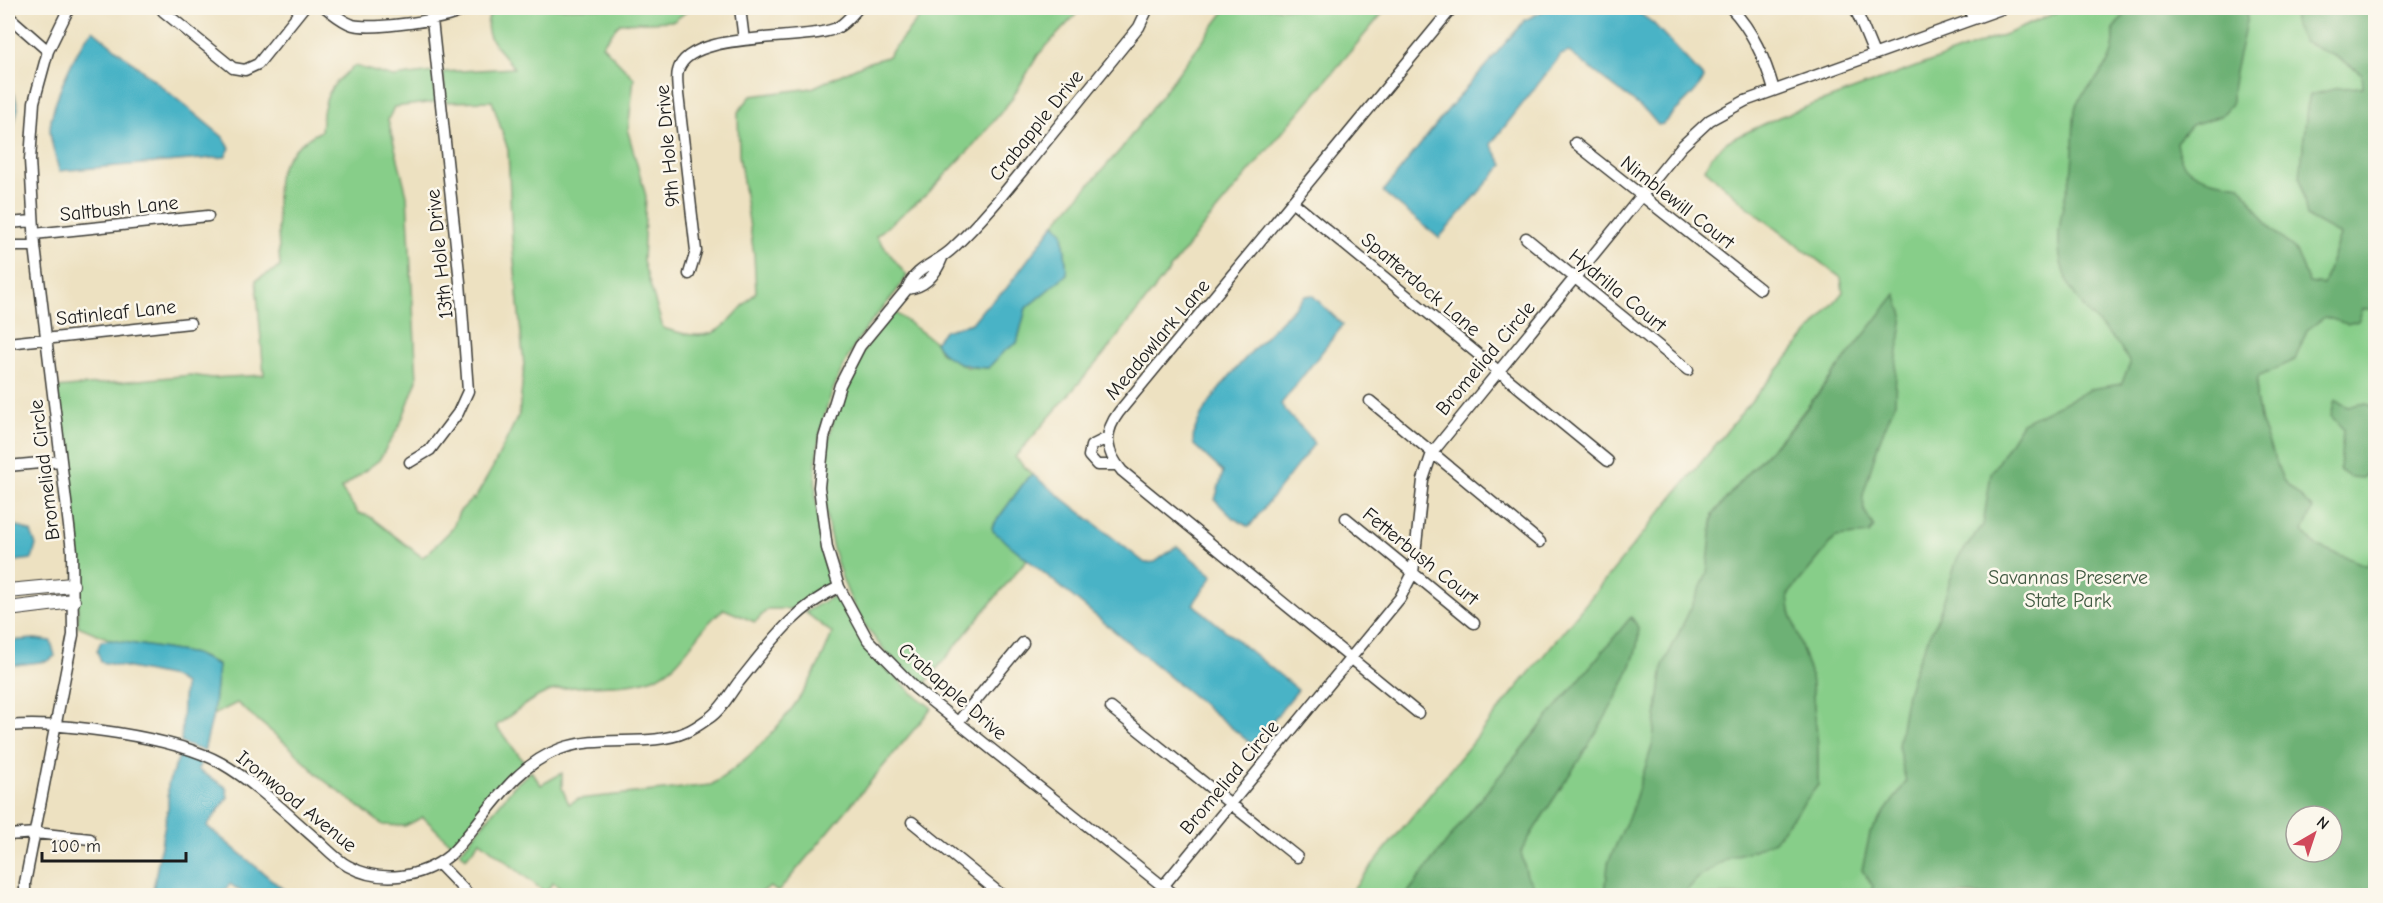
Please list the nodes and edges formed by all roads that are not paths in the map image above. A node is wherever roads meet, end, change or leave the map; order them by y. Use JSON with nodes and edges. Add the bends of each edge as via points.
{"nodes":[{"id":1,"x":69,"y":8,"type":"edge"},
{"id":2,"x":303,"y":8,"type":"edge"},
{"id":3,"x":326,"y":8,"type":"edge"},
{"id":4,"x":466,"y":8,"type":"edge"},
{"id":5,"x":740,"y":8,"type":"edge"},
{"id":6,"x":858,"y":8,"type":"edge"},
{"id":7,"x":1148,"y":8,"type":"edge"},
{"id":8,"x":1452,"y":8,"type":"edge"},
{"id":9,"x":1731,"y":8,"type":"edge"},
{"id":10,"x":1855,"y":8,"type":"edge"},
{"id":11,"x":1969,"y":8,"type":"edge"},
{"id":12,"x":2004,"y":8,"type":"edge"},
{"id":13,"x":163,"y":11,"type":"dead end"},
{"id":14,"x":8,"y":16,"type":"edge"},
{"id":15,"x":1973,"y":19,"type":"junction"},
{"id":16,"x":432,"y":20,"type":"junction"},
{"id":17,"x":744,"y":40,"type":"junction"},
{"id":18,"x":48,"y":51,"type":"junction"},
{"id":19,"x":1874,"y":54,"type":"junction"},
{"id":20,"x":1774,"y":90,"type":"junction"},
{"id":21,"x":1575,"y":143,"type":"dead end"},
{"id":22,"x":1640,"y":195,"type":"junction"},
{"id":23,"x":1294,"y":203,"type":"junction"},
{"id":24,"x":208,"y":216,"type":"dead end"},
{"id":25,"x":33,"y":222,"type":"junction"},
{"id":26,"x":8,"y":223,"type":"edge"},
{"id":27,"x":1526,"y":238,"type":"dead end"},
{"id":28,"x":35,"y":240,"type":"junction"},
{"id":29,"x":8,"y":246,"type":"edge"},
{"id":30,"x":689,"y":273,"type":"dead end"},
{"id":31,"x":1575,"y":278,"type":"junction"},
{"id":32,"x":1760,"y":290,"type":"dead end"},
{"id":33,"x":190,"y":323,"type":"dead end"},
{"id":34,"x":45,"y":337,"type":"junction"},
{"id":35,"x":8,"y":343,"type":"edge"},
{"id":36,"x":1688,"y":370,"type":"dead end"},
{"id":37,"x":1498,"y":371,"type":"junction"},
{"id":38,"x":1370,"y":401,"type":"dead end"},
{"id":39,"x":1107,"y":438,"type":"junction"},
{"id":40,"x":1432,"y":453,"type":"junction"},
{"id":41,"x":61,"y":460,"type":"junction"},
{"id":42,"x":1608,"y":461,"type":"dead end"},
{"id":43,"x":410,"y":462,"type":"dead end"},
{"id":44,"x":1118,"y":465,"type":"junction"},
{"id":45,"x":8,"y":466,"type":"edge"},
{"id":46,"x":1346,"y":518,"type":"dead end"},
{"id":47,"x":1540,"y":542,"type":"dead end"},
{"id":48,"x":1413,"y":573,"type":"junction"},
{"id":49,"x":72,"y":585,"type":"junction"},
{"id":50,"x":839,"y":587,"type":"junction"},
{"id":51,"x":8,"y":591,"type":"edge"},
{"id":52,"x":73,"y":601,"type":"junction"},
{"id":53,"x":8,"y":609,"type":"edge"},
{"id":54,"x":1474,"y":623,"type":"dead end"},
{"id":55,"x":1023,"y":643,"type":"dead end"},
{"id":56,"x":1352,"y":658,"type":"junction"},
{"id":57,"x":1111,"y":708,"type":"dead end"},
{"id":58,"x":1418,"y":713,"type":"dead end"},
{"id":59,"x":958,"y":722,"type":"junction"},
{"id":60,"x":56,"y":724,"type":"junction"},
{"id":61,"x":8,"y":726,"type":"edge"},
{"id":62,"x":1231,"y":803,"type":"junction"},
{"id":63,"x":912,"y":822,"type":"dead end"},
{"id":64,"x":36,"y":832,"type":"junction"},
{"id":65,"x":8,"y":835,"type":"edge"},
{"id":66,"x":90,"y":839,"type":"dead end"},
{"id":67,"x":1297,"y":857,"type":"dead end"},
{"id":68,"x":439,"y":864,"type":"junction"},
{"id":69,"x":1163,"y":885,"type":"junction"},
{"id":70,"x":26,"y":896,"type":"edge"},
{"id":71,"x":470,"y":896,"type":"edge"},
{"id":72,"x":1003,"y":896,"type":"edge"},
{"id":73,"x":1155,"y":896,"type":"edge"},
{"id":74,"x":1175,"y":896,"type":"edge"}],
"edges":[{"from":1,"to":18,"type":"street","name":"Bromeliad Circle"},
{"from":2,"to":13,"type":"street","via":[[258,64],[245,70],[233,68]]},
{"from":3,"to":16,"type":"street","via":[[354,25]]},
{"from":4,"to":16,"type":"street","via":[[459,14]]},
{"from":5,"to":17,"type":"street"},
{"from":6,"to":17,"type":"street","name":"9th Hole Drive","via":[[836,29]]},
{"from":7,"to":50,"type":"street","name":"Crabapple Drive","via":[[1139,27],[992,207],[942,258],[930,262],[910,280],[907,289],[860,346],[840,385],[824,438],[819,487],[827,548]]},
{"from":8,"to":23,"type":"street","name":"Meadowlark Lane"},
{"from":9,"to":20,"type":"street","via":[[1758,45]]},
{"from":10,"to":19,"type":"street"},
{"from":11,"to":15,"type":"street"},
{"from":12,"to":15,"type":"street","name":"Bromeliad Circle"},
{"from":14,"to":18,"type":"street"},
{"from":15,"to":19,"type":"street","name":"Bromeliad Circle"},
{"from":16,"to":43,"type":"street","name":"13th Hole Drive","via":[[468,391],[458,413],[430,450]]},
{"from":17,"to":30,"type":"street","name":"9th Hole Drive","via":[[702,48],[687,57],[678,70],[696,251]]},
{"from":18,"to":25,"type":"street","name":"Bromeliad Circle","via":[[34,102],[30,160]]},
{"from":19,"to":20,"type":"street","name":"Bromeliad Circle"},
{"from":20,"to":22,"type":"street","name":"Bromeliad Circle","via":[[1710,120]]},
{"from":21,"to":22,"type":"street","name":"Nimblewill Court"},
{"from":22,"to":31,"type":"street","name":"Bromeliad Circle"},
{"from":22,"to":32,"type":"street","name":"Nimblewill Court"},
{"from":23,"to":37,"type":"street","name":"Spatterdock Lane"},
{"from":23,"to":39,"type":"street","name":"Meadowlark Lane","via":[[1119,412]]},
{"from":24,"to":28,"type":"street","name":"Saltbush Lane"},
{"from":25,"to":26,"type":"street"},
{"from":25,"to":28,"type":"street","name":"Bromeliad Circle"},
{"from":27,"to":31,"type":"street","name":"Hydrilla Court"},
{"from":28,"to":29,"type":"street","name":"Saltbush Lane"},
{"from":28,"to":34,"type":"street","name":"Bromeliad Circle"},
{"from":31,"to":36,"type":"street","name":"Hydrilla Court"},
{"from":31,"to":37,"type":"street","name":"Bromeliad Circle"},
{"from":33,"to":34,"type":"street","name":"Satinleaf Lane"},
{"from":34,"to":35,"type":"street","name":"Satinleaf Lane"},
{"from":34,"to":41,"type":"street","name":"Bromeliad Circle"},
{"from":37,"to":40,"type":"street","name":"Bromeliad Circle"},
{"from":37,"to":42,"type":"street","name":"Spatterdock Lane"},
{"from":38,"to":40,"type":"street"},
{"from":39,"to":44,"type":"street"},
{"from":39,"to":44,"type":"street","name":"Meadowlark Lane","via":[[1094,444],[1089,456],[1097,465]]},
{"from":40,"to":47,"type":"street"},
{"from":40,"to":48,"type":"street","name":"Bromeliad Circle","via":[[1423,480]]},
{"from":41,"to":45,"type":"street"},
{"from":41,"to":49,"type":"street","name":"Bromeliad Circle"},
{"from":44,"to":56,"type":"street"},
{"from":46,"to":48,"type":"street","name":"Fetterbush Court"},
{"from":48,"to":54,"type":"street","name":"Fetterbush Court"},
{"from":48,"to":56,"type":"street","name":"Bromeliad Circle","via":[[1400,598]]},
{"from":49,"to":51,"type":"street"},
{"from":49,"to":52,"type":"street","name":"Bromeliad Circle"},
{"from":50,"to":59,"type":"street","name":"Crabapple Drive","via":[[868,640],[915,688]]},
{"from":50,"to":68,"type":"street","name":"Ironwood Avenue","via":[[802,608],[712,716],[686,732],[589,742],[550,753],[511,782],[459,846]]},
{"from":52,"to":53,"type":"street"},
{"from":52,"to":60,"type":"street","name":"Bromeliad Circle","via":[[70,659]]},
{"from":55,"to":59,"type":"street"},
{"from":56,"to":58,"type":"street"},
{"from":56,"to":62,"type":"street","name":"Bromeliad Circle"},
{"from":57,"to":62,"type":"street"},
{"from":59,"to":69,"type":"street","name":"Crabapple Drive"},
{"from":60,"to":61,"type":"street","name":"Ironwood Avenue"},
{"from":60,"to":64,"type":"street","name":"Bromeliad Circle"},
{"from":60,"to":68,"type":"street","name":"Ironwood Avenue","via":[[165,743],[220,762],[260,790],[347,866],[378,876],[406,876]]},
{"from":62,"to":67,"type":"street"},
{"from":62,"to":69,"type":"street","name":"Bromeliad Circle"},
{"from":63,"to":72,"type":"street"},
{"from":64,"to":65,"type":"street"},
{"from":64,"to":66,"type":"street"},
{"from":64,"to":70,"type":"street","name":"Bromeliad Circle"},
{"from":68,"to":71,"type":"street"},
{"from":69,"to":73,"type":"street","name":"Bromeliad Circle"},
{"from":69,"to":74,"type":"street","name":"Crabapple Drive"}]}
